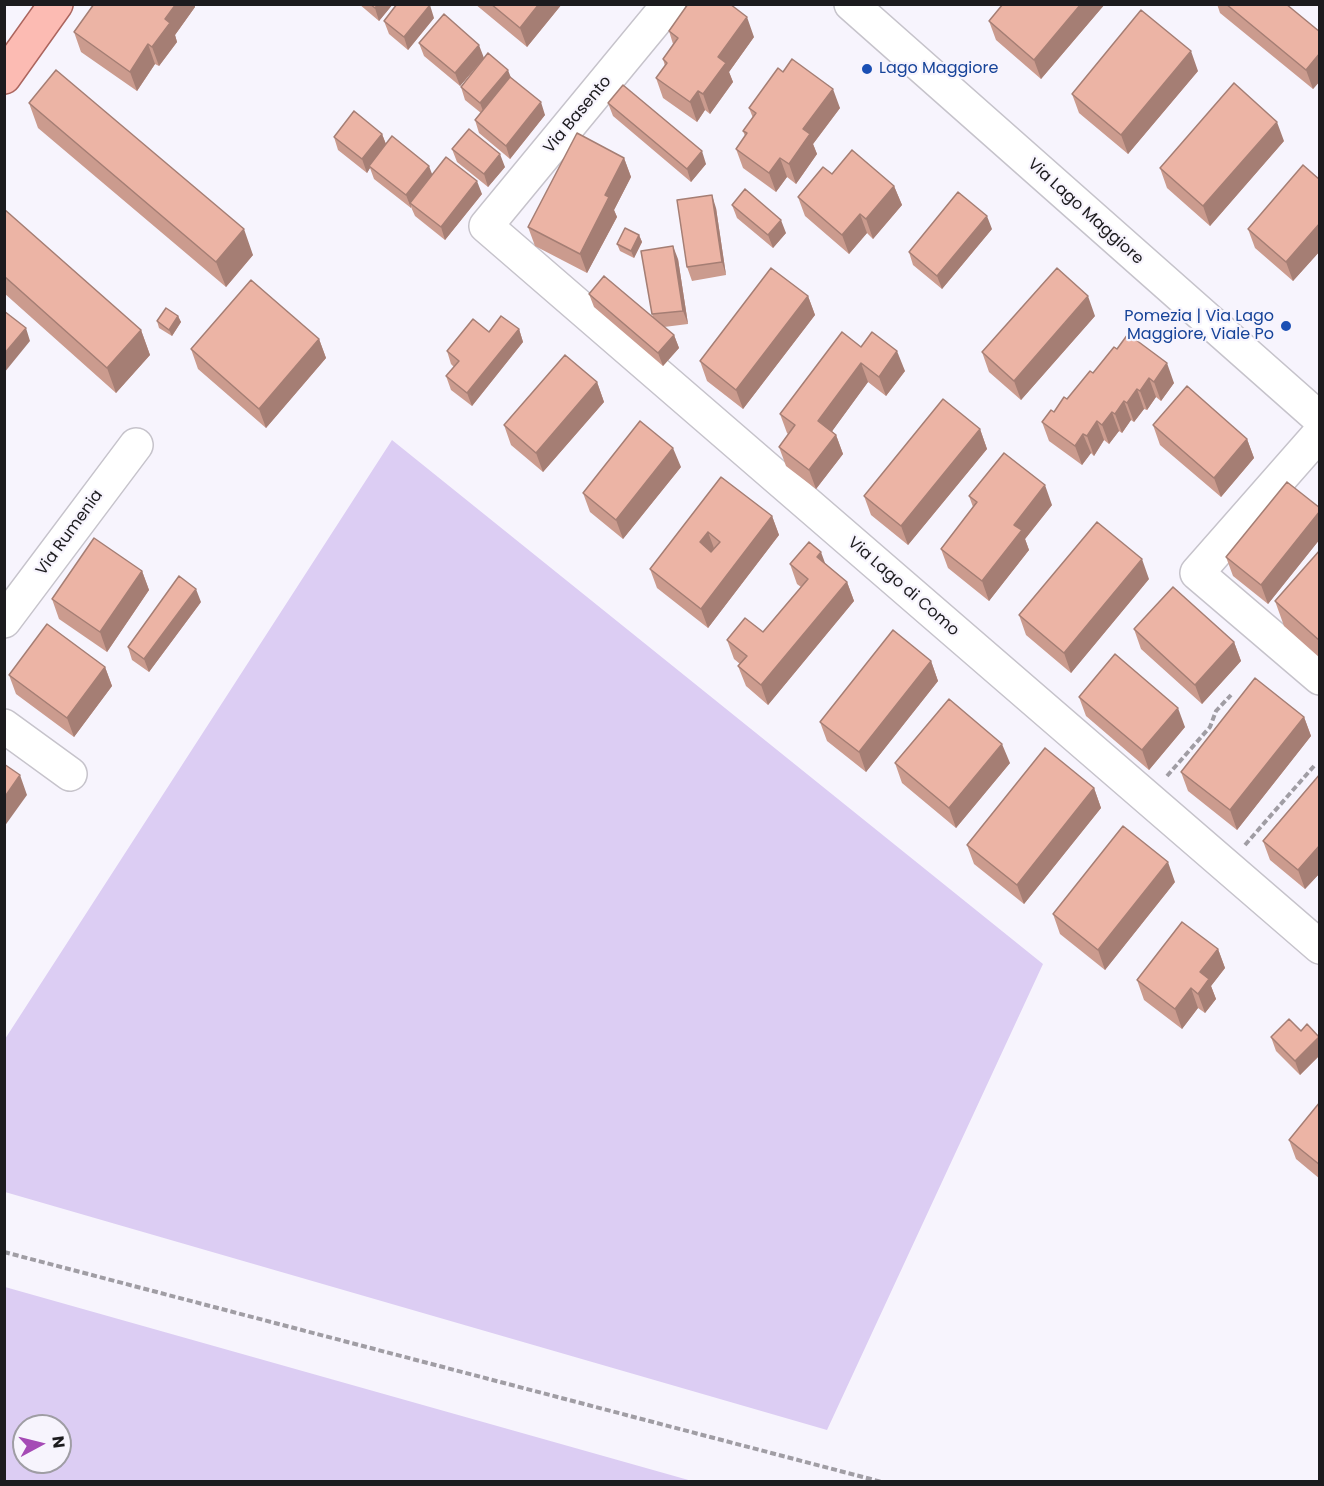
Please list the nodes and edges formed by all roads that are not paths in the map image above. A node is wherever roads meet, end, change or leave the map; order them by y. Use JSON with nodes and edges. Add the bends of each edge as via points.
{"nodes":[{"id":1,"x":56,"y":4,"type":"edge"},
{"id":2,"x":669,"y":4,"type":"edge"},
{"id":3,"x":851,"y":4,"type":"edge"},
{"id":4,"x":4,"y":77,"type":"edge"},
{"id":5,"x":486,"y":226,"type":"joint"},
{"id":6,"x":1320,"y":419,"type":"edge"},
{"id":7,"x":1320,"y":433,"type":"edge"},
{"id":8,"x":135,"y":445,"type":"dead end"},
{"id":9,"x":4,"y":621,"type":"edge"},
{"id":10,"x":1320,"y":678,"type":"edge"},
{"id":11,"x":4,"y":726,"type":"edge"},
{"id":12,"x":70,"y":774,"type":"dead end"},
{"id":13,"x":1320,"y":947,"type":"edge"}],
"edges":[{"from":1,"to":4,"type":"main road"},
{"from":2,"to":5,"type":"street","name":"Via Basento"},
{"from":3,"to":6,"type":"street","name":"Via Lago Maggiore"},
{"from":5,"to":13,"type":"street","name":"Via Lago di Como"},
{"from":7,"to":10,"type":"street","via":[[1197,573]]},
{"from":8,"to":9,"type":"street","name":"Via Rumenia"},
{"from":11,"to":12,"type":"street"}]}
